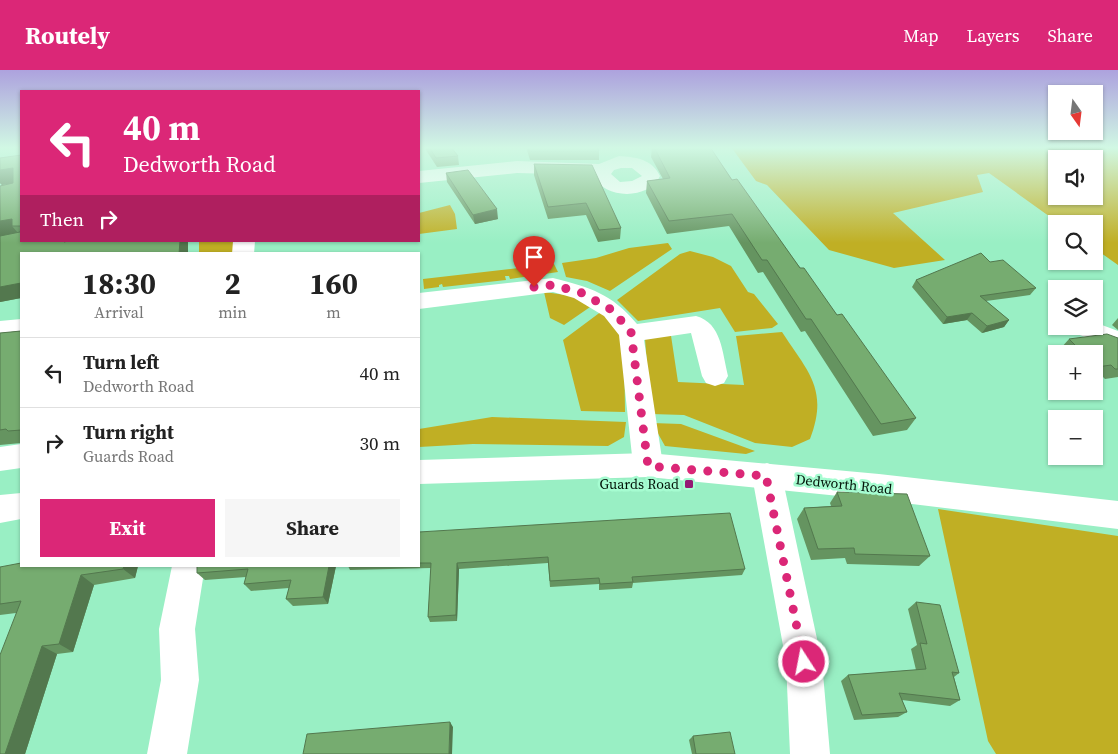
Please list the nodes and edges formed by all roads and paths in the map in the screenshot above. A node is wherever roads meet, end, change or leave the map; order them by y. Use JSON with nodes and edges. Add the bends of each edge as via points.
{"nodes":[{"id":1,"x":420,"y":301,"type":"edge"},
{"id":2,"x":20,"y":327,"type":"edge"},
{"id":3,"x":0,"y":329,"type":"edge"},
{"id":4,"x":631,"y":332,"type":"junction"},
{"id":5,"x":1103,"y":334,"type":"edge"},
{"id":6,"x":1118,"y":340,"type":"edge"},
{"id":7,"x":715,"y":376,"type":"dead end"},
{"id":8,"x":20,"y":456,"type":"edge"},
{"id":9,"x":0,"y":458,"type":"edge"},
{"id":10,"x":648,"y":466,"type":"junction"},
{"id":11,"x":420,"y":472,"type":"edge"},
{"id":12,"x":766,"y":476,"type":"junction"},
{"id":13,"x":20,"y":506,"type":"edge"},
{"id":14,"x":0,"y":509,"type":"edge"},
{"id":15,"x":1118,"y":515,"type":"edge"},
{"id":16,"x":189,"y":567,"type":"edge"},
{"id":17,"x":167,"y":754,"type":"edge"},
{"id":18,"x":810,"y":754,"type":"edge"}],
"edges":[{"from":1,"to":4,"type":"street","via":[[553,285],[582,293],[612,310]]},
{"from":2,"to":3,"type":"street"},
{"from":4,"to":7,"type":"street","via":[[696,324],[704,330]]},
{"from":4,"to":10,"type":"street"},
{"from":5,"to":6,"type":"street"},
{"from":8,"to":9,"type":"street"},
{"from":10,"to":11,"type":"street","name":"Dedworth Road"},
{"from":10,"to":12,"type":"street","name":"Dedworth Road"},
{"from":12,"to":15,"type":"street","name":"Dedworth Road"},
{"from":12,"to":18,"type":"street","via":[[804,662]]},
{"from":13,"to":14,"type":"street"},
{"from":16,"to":17,"type":"street","via":[[177,629],[180,680]]}]}
